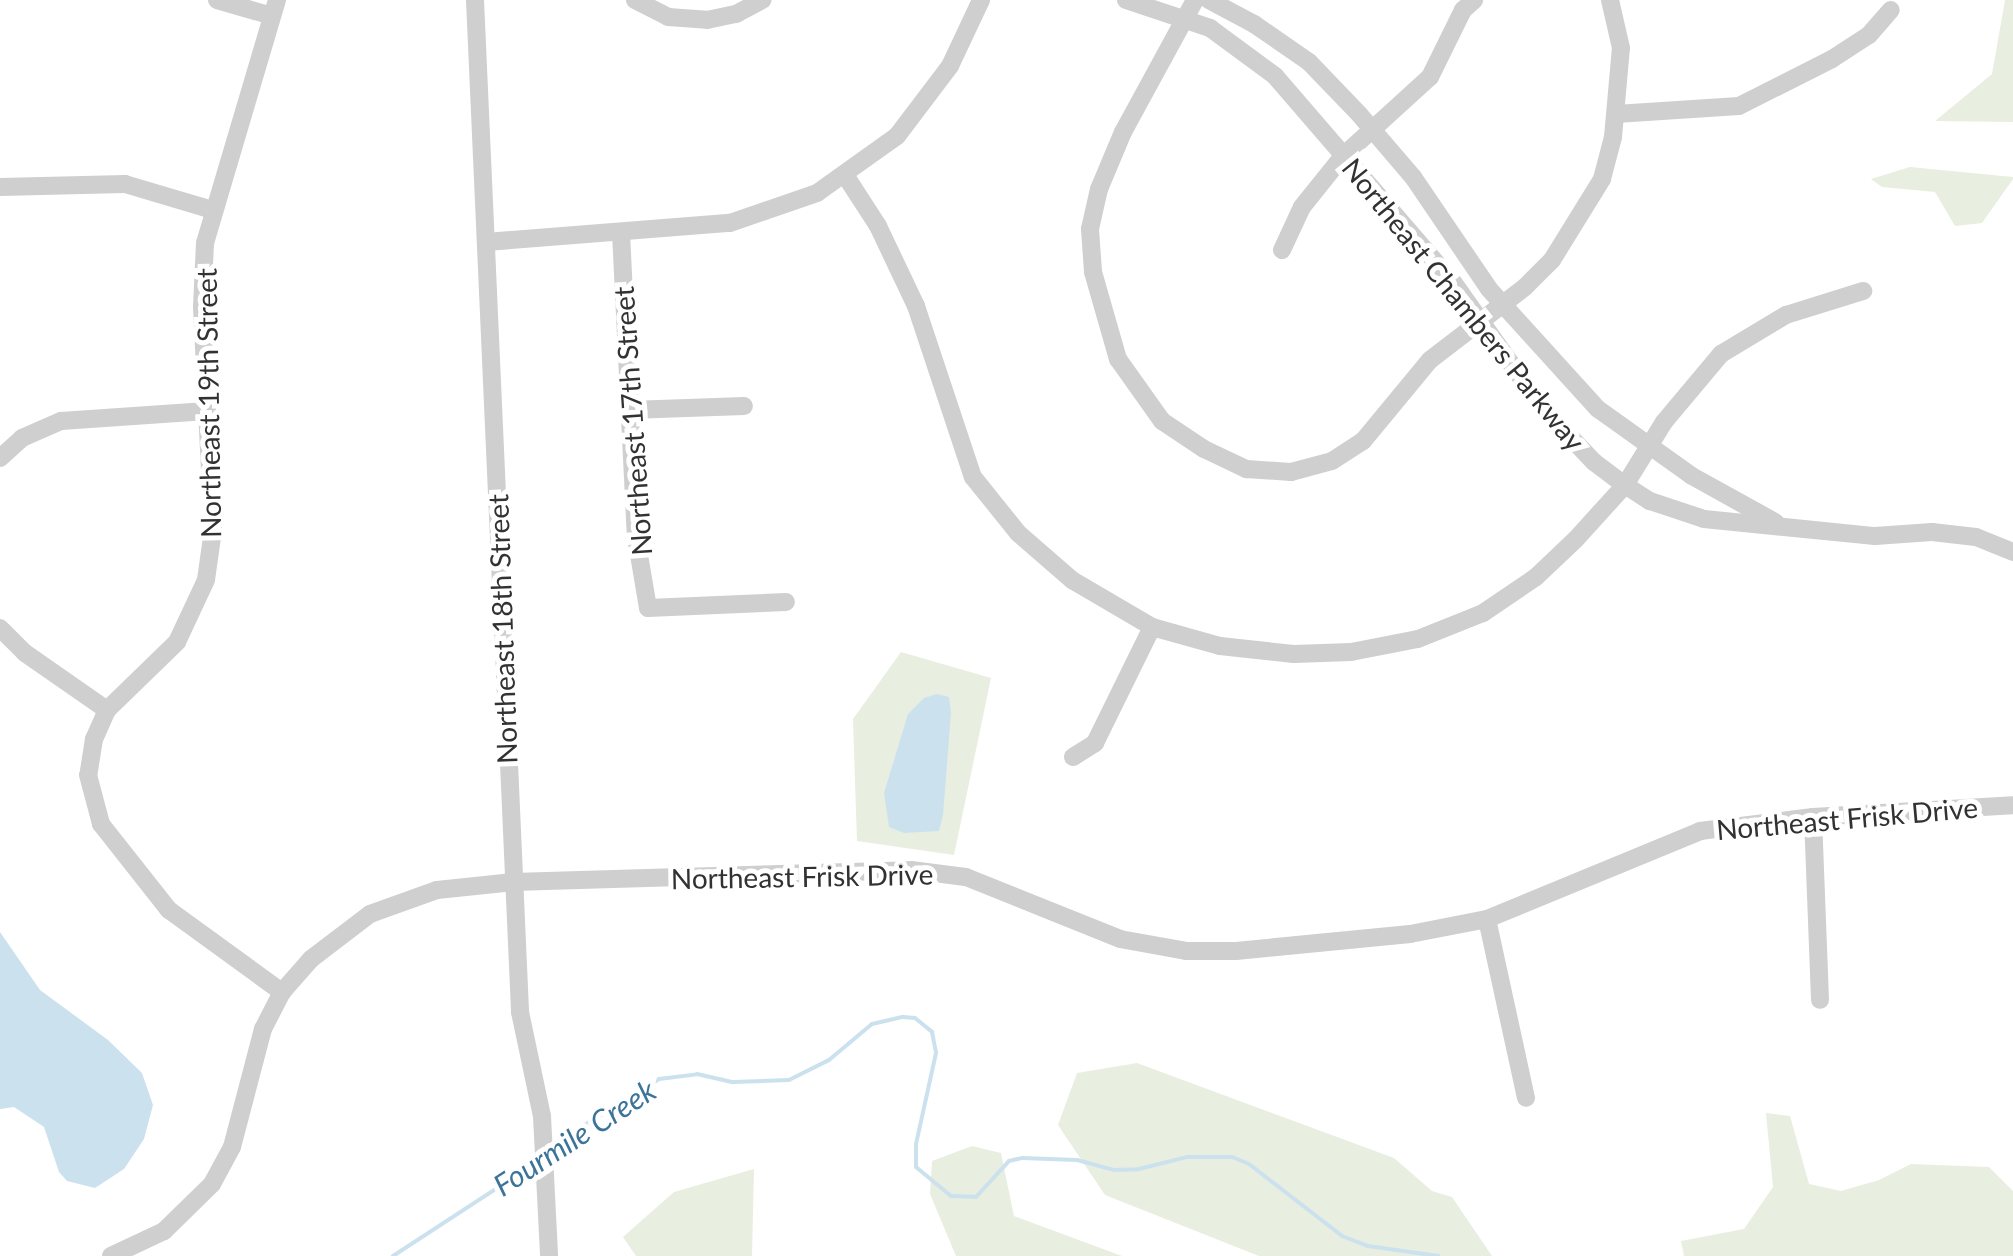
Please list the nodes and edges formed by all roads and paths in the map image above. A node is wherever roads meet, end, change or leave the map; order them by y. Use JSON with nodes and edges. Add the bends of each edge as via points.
{"nodes":[{"id":1,"x":217,"y":0,"type":"edge"},
{"id":2,"x":476,"y":0,"type":"edge"},
{"id":3,"x":635,"y":0,"type":"edge"},
{"id":4,"x":762,"y":0,"type":"edge"},
{"id":5,"x":981,"y":0,"type":"edge"},
{"id":6,"x":1126,"y":0,"type":"edge"},
{"id":7,"x":1195,"y":0,"type":"edge"},
{"id":8,"x":1209,"y":0,"type":"edge"},
{"id":9,"x":1474,"y":0,"type":"edge"},
{"id":10,"x":1610,"y":0,"type":"edge"},
{"id":11,"x":275,"y":8,"type":"edge"},
{"id":12,"x":1892,"y":10,"type":"dead end"},
{"id":13,"x":1186,"y":20,"type":"junction"},
{"id":14,"x":1616,"y":114,"type":"junction"},
{"id":15,"x":1373,"y":130,"type":"junction"},
{"id":16,"x":1342,"y":157,"type":"junction"},
{"id":17,"x":845,"y":175,"type":"junction"},
{"id":18,"x":0,"y":187,"type":"edge"},
{"id":19,"x":212,"y":210,"type":"junction"},
{"id":20,"x":620,"y":233,"type":"junction"},
{"id":21,"x":486,"y":242,"type":"junction"},
{"id":22,"x":1282,"y":250,"type":"dead end"},
{"id":23,"x":1862,"y":291,"type":"dead end"},
{"id":24,"x":1501,"y":303,"type":"junction"},
{"id":25,"x":1481,"y":319,"type":"junction"},
{"id":26,"x":744,"y":406,"type":"dead end"},
{"id":27,"x":630,"y":410,"type":"junction"},
{"id":28,"x":207,"y":411,"type":"junction"},
{"id":29,"x":1648,"y":444,"type":"junction"},
{"id":30,"x":0,"y":458,"type":"edge"},
{"id":31,"x":1625,"y":485,"type":"junction"},
{"id":32,"x":1780,"y":525,"type":"junction"},
{"id":33,"x":2013,"y":552,"type":"edge"},
{"id":34,"x":786,"y":602,"type":"dead end"},
{"id":35,"x":1152,"y":627,"type":"junction"},
{"id":36,"x":0,"y":628,"type":"edge"},
{"id":37,"x":107,"y":710,"type":"junction"},
{"id":38,"x":1073,"y":757,"type":"dead end"},
{"id":39,"x":2013,"y":805,"type":"edge"},
{"id":40,"x":1814,"y":817,"type":"junction"},
{"id":41,"x":513,"y":882,"type":"junction"},
{"id":42,"x":1487,"y":919,"type":"junction"},
{"id":43,"x":282,"y":992,"type":"junction"},
{"id":44,"x":1820,"y":1000,"type":"dead end"},
{"id":45,"x":1526,"y":1098,"type":"dead end"},
{"id":46,"x":111,"y":1256,"type":"edge"},
{"id":47,"x":549,"y":1256,"type":"edge"}],
"edges":[{"from":1,"to":11,"type":"street"},
{"from":2,"to":21,"type":"street","name":"Northeast 18th Street"},
{"from":3,"to":4,"type":"street","via":[[668,17],[707,20]]},
{"from":5,"to":17,"type":"street","via":[[923,105],[897,136]]},
{"from":6,"to":13,"type":"street","name":"Northeast Chambers Parkway"},
{"from":7,"to":13,"type":"street"},
{"from":8,"to":15,"type":"street","name":"Northeast Chambers Parkway","via":[[1309,62]]},
{"from":9,"to":15,"type":"street","via":[[1430,77]]},
{"from":10,"to":14,"type":"street","via":[[1621,48]]},
{"from":11,"to":19,"type":"street","name":"Northeast 19th Street"},
{"from":12,"to":14,"type":"street","via":[[1832,60],[1738,106]]},
{"from":13,"to":16,"type":"street","name":"Northeast Chambers Parkway","via":[[1210,28],[1275,76]]},
{"from":13,"to":25,"type":"street","via":[[1123,132],[1090,229],[1092,272],[1118,359],[1162,421],[1246,469],[1291,472],[1332,462],[1363,440],[1430,360]]},
{"from":14,"to":24,"type":"street","via":[[1602,179],[1552,260]]},
{"from":15,"to":16,"type":"street"},
{"from":15,"to":24,"type":"street","name":"Northeast Chambers Parkway"},
{"from":16,"to":22,"type":"street","via":[[1302,207]]},
{"from":16,"to":25,"type":"street","name":"Northeast Chambers Parkway"},
{"from":17,"to":20,"type":"street","via":[[818,192],[730,223]]},
{"from":17,"to":35,"type":"street","via":[[916,306],[973,477],[1018,533],[1072,580]]},
{"from":18,"to":19,"type":"street","via":[[125,184]]},
{"from":19,"to":28,"type":"street","name":"Northeast 19th Street","via":[[202,275]]},
{"from":20,"to":21,"type":"street"},
{"from":20,"to":27,"type":"street","name":"Northeast 17th Street"},
{"from":21,"to":41,"type":"street","name":"Northeast 18th Street"},
{"from":23,"to":29,"type":"street","via":[[1786,315],[1721,354]]},
{"from":24,"to":25,"type":"street"},
{"from":24,"to":29,"type":"street","name":"Northeast Chambers Parkway","via":[[1570,382]]},
{"from":25,"to":31,"type":"street","name":"Northeast Chambers Parkway","via":[[1550,416]]},
{"from":26,"to":27,"type":"street"},
{"from":27,"to":34,"type":"street","name":"Northeast 17th Street","via":[[636,536],[648,608]]},
{"from":28,"to":30,"type":"street","via":[[61,421],[22,438]]},
{"from":28,"to":37,"type":"street","name":"Northeast 19th Street","via":[[213,530],[199,601],[161,661]]},
{"from":29,"to":31,"type":"street"},
{"from":29,"to":32,"type":"street","name":"Northeast Chambers Parkway"},
{"from":31,"to":32,"type":"street","name":"Northeast Chambers Parkway","via":[[1704,519]]},
{"from":31,"to":35,"type":"street","via":[[1536,577],[1483,614],[1418,638],[1352,652],[1294,654],[1220,646]]},
{"from":32,"to":33,"type":"street","name":"Northeast Chambers Parkway","via":[[1876,536],[1976,537]]},
{"from":35,"to":38,"type":"street","via":[[1095,744]]},
{"from":36,"to":37,"type":"street","via":[[24,653]]},
{"from":37,"to":43,"type":"street","name":"Northeast 19th Street","via":[[88,775],[101,824],[169,910]]},
{"from":39,"to":40,"type":"street","name":"Northeast Frisk Drive"},
{"from":40,"to":42,"type":"street","name":"Northeast Frisk Drive","via":[[1700,831]]},
{"from":40,"to":44,"type":"street"},
{"from":41,"to":42,"type":"street","name":"Northeast Frisk Drive","via":[[939,872],[1007,891],[1120,939],[1186,951],[1410,934]]},
{"from":41,"to":43,"type":"street","name":"Northeast Frisk Drive","via":[[438,890],[370,914],[330,942]]},
{"from":41,"to":47,"type":"street","name":"Northeast 18th Street","via":[[520,1012],[542,1116]]},
{"from":42,"to":45,"type":"street"},
{"from":43,"to":46,"type":"street","name":"Northeast Frisk Drive","via":[[253,1058],[238,1130],[222,1168],[173,1224]]}]}
